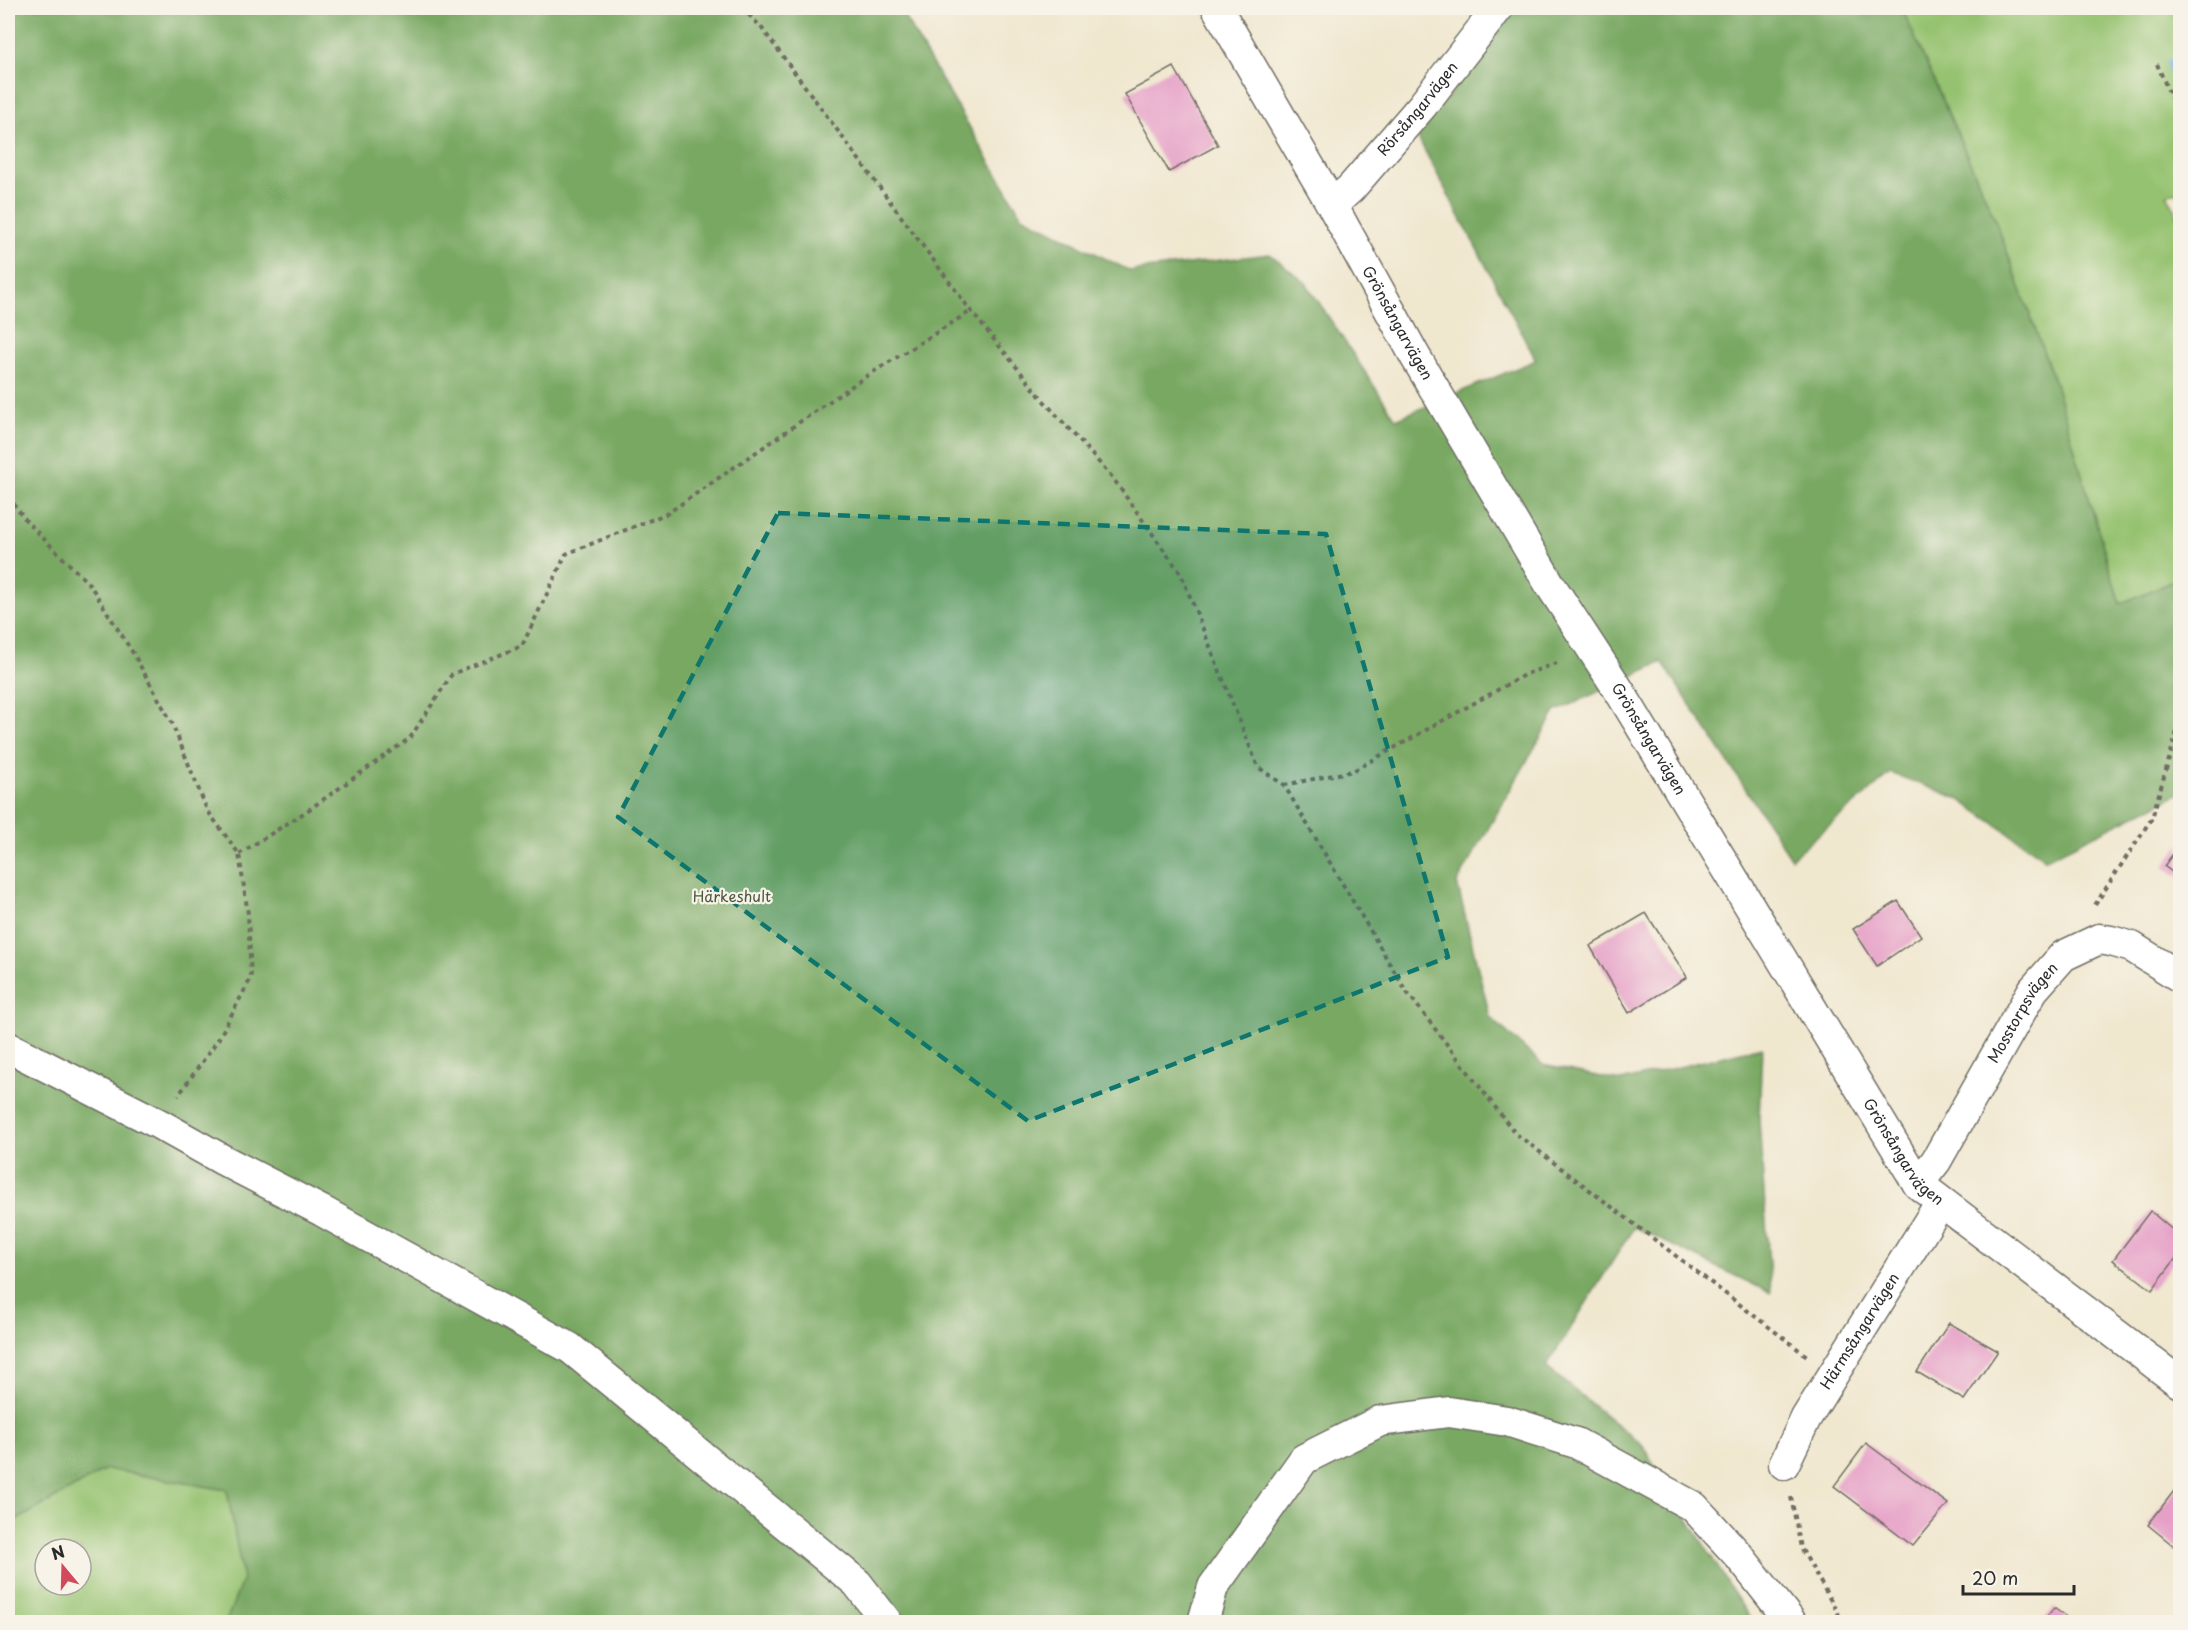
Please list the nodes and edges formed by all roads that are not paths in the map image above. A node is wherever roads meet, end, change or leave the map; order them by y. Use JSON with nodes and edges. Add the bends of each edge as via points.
{"nodes":[{"id":1,"x":1217,"y":8,"type":"edge"},
{"id":2,"x":1498,"y":8,"type":"edge"},
{"id":3,"x":1332,"y":205,"type":"junction"},
{"id":4,"x":2181,"y":977,"type":"edge"},
{"id":5,"x":8,"y":1047,"type":"edge"},
{"id":6,"x":1930,"y":1193,"type":"junction"},
{"id":7,"x":2181,"y":1383,"type":"edge"},
{"id":8,"x":1784,"y":1464,"type":"road end"},
{"id":9,"x":887,"y":1623,"type":"edge"},
{"id":10,"x":1203,"y":1623,"type":"edge"},
{"id":11,"x":1791,"y":1623,"type":"edge"}],
"edges":[{"from":1,"to":3,"type":"street","name":"Grönsångarvägen"},
{"from":2,"to":3,"type":"street","name":"Rörsångarvägen","via":[[1422,106]]},
{"from":3,"to":6,"type":"street","name":"Grönsångarvägen","via":[[1415,357],[1549,583]]},
{"from":4,"to":6,"type":"street","name":"Mosstorpsvägen","via":[[2132,947],[2111,941],[2099,939],[2064,956],[2033,990],[1936,1161]]},
{"from":5,"to":9,"type":"street","via":[[322,1210],[570,1348],[857,1583]]},
{"from":6,"to":7,"type":"street","name":"Grönsångarvägen"},
{"from":6,"to":8,"type":"street","name":"Härmsångarvägen"},
{"from":10,"to":11,"type":"street","via":[[1214,1587],[1304,1459],[1380,1421],[1449,1412],[1507,1421],[1575,1443],[1694,1507],[1739,1556]]}]}
